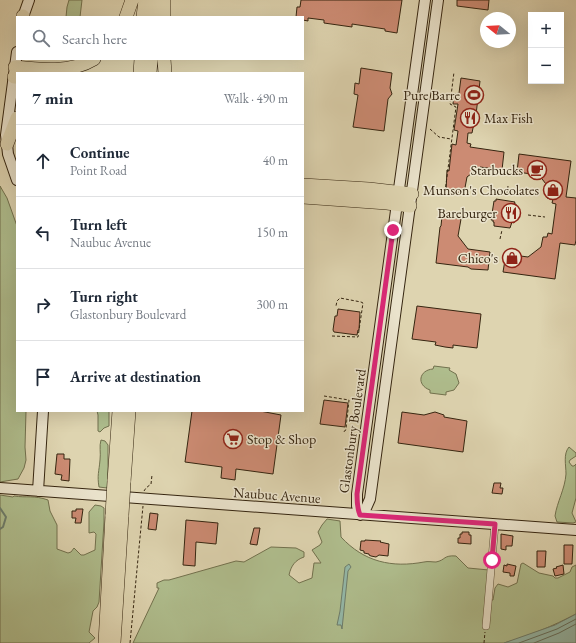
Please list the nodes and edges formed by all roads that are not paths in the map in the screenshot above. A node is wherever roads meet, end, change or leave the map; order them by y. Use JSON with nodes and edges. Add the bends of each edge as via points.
{"nodes":[{"id":1,"x":29,"y":0,"type":"edge"},
{"id":2,"x":132,"y":0,"type":"edge"},
{"id":3,"x":144,"y":0,"type":"edge"},
{"id":4,"x":155,"y":0,"type":"edge"},
{"id":5,"x":164,"y":0,"type":"edge"},
{"id":6,"x":425,"y":0,"type":"edge"},
{"id":7,"x":438,"y":0,"type":"edge"},
{"id":8,"x":23,"y":16,"type":"edge"},
{"id":9,"x":126,"y":16,"type":"edge"},
{"id":10,"x":143,"y":16,"type":"edge"},
{"id":11,"x":154,"y":16,"type":"edge"},
{"id":12,"x":164,"y":16,"type":"edge"},
{"id":13,"x":417,"y":59,"type":"junction"},
{"id":14,"x":16,"y":60,"type":"edge"},
{"id":15,"x":48,"y":60,"type":"edge"},
{"id":16,"x":92,"y":60,"type":"edge"},
{"id":17,"x":141,"y":60,"type":"edge"},
{"id":18,"x":151,"y":60,"type":"edge"},
{"id":19,"x":164,"y":60,"type":"edge"},
{"id":20,"x":430,"y":61,"type":"junction"},
{"id":21,"x":67,"y":68,"type":"junction"},
{"id":22,"x":27,"y":72,"type":"edge"},
{"id":23,"x":140,"y":72,"type":"edge"},
{"id":24,"x":150,"y":72,"type":"edge"},
{"id":25,"x":165,"y":72,"type":"edge"},
{"id":26,"x":15,"y":74,"type":"edge"},
{"id":27,"x":16,"y":120,"type":"edge"},
{"id":28,"x":6,"y":144,"type":"junction"},
{"id":29,"x":16,"y":177,"type":"edge"},
{"id":30,"x":304,"y":185,"type":"edge"},
{"id":31,"x":304,"y":197,"type":"edge"},
{"id":32,"x":404,"y":199,"type":"junction"},
{"id":33,"x":375,"y":365,"type":"junction"},
{"id":34,"x":388,"y":367,"type":"junction"},
{"id":35,"x":373,"y":378,"type":"junction"},
{"id":36,"x":386,"y":379,"type":"junction"},
{"id":37,"x":43,"y":412,"type":"edge"},
{"id":38,"x":119,"y":412,"type":"edge"},
{"id":39,"x":129,"y":412,"type":"edge"},
{"id":40,"x":119,"y":481,"type":"junction"},
{"id":41,"x":0,"y":488,"type":"edge"},
{"id":42,"x":38,"y":491,"type":"junction"},
{"id":43,"x":117,"y":515,"type":"junction"},
{"id":44,"x":360,"y":515,"type":"junction"},
{"id":45,"x":495,"y":524,"type":"junction"},
{"id":46,"x":576,"y":530,"type":"edge"},
{"id":47,"x":486,"y":626,"type":"road end"},
{"id":48,"x":104,"y":643,"type":"edge"},
{"id":49,"x":114,"y":643,"type":"edge"}],
"edges":[{"from":1,"to":8,"type":"main road"},
{"from":2,"to":9,"type":"highway"},
{"from":3,"to":10,"type":"highway"},
{"from":4,"to":11,"type":"highway"},
{"from":5,"to":12,"type":"highway"},
{"from":6,"to":13,"type":"main road","name":"Glastonbury Boulevard"},
{"from":7,"to":20,"type":"main road","name":"Glastonbury Boulevard"},
{"from":13,"to":20,"type":"main road"},
{"from":13,"to":32,"type":"main road","name":"Glastonbury Boulevard"},
{"from":14,"to":26,"type":"main road"},
{"from":15,"to":21,"type":"highway"},
{"from":16,"to":21,"type":"highway"},
{"from":17,"to":23,"type":"highway"},
{"from":18,"to":24,"type":"highway"},
{"from":19,"to":25,"type":"highway"},
{"from":20,"to":32,"type":"main road","name":"Glastonbury Boulevard"},
{"from":21,"to":22,"type":"highway"},
{"from":26,"to":28,"type":"main road"},
{"from":27,"to":28,"type":"highway"},
{"from":28,"to":29,"type":"main road"},
{"from":30,"to":32,"type":"highway"},
{"from":31,"to":32,"type":"highway"},
{"from":32,"to":33,"type":"main road","name":"Glastonbury Boulevard"},
{"from":32,"to":34,"type":"main road","name":"Glastonbury Boulevard"},
{"from":33,"to":34,"type":"main road"},
{"from":33,"to":35,"type":"main road","name":"Glastonbury Boulevard"},
{"from":34,"to":36,"type":"main road","name":"Glastonbury Boulevard"},
{"from":35,"to":36,"type":"main road"},
{"from":35,"to":44,"type":"main road","name":"Glastonbury Boulevard","via":[[357,498]]},
{"from":36,"to":44,"type":"main road","name":"Glastonbury Boulevard","via":[[370,500]]},
{"from":37,"to":42,"type":"main road"},
{"from":38,"to":40,"type":"highway"},
{"from":39,"to":40,"type":"highway"},
{"from":40,"to":43,"type":"highway","bridge":true},
{"from":41,"to":42,"type":"main road","name":"Naubuc Avenue"},
{"from":42,"to":44,"type":"main road","name":"Naubuc Avenue"},
{"from":43,"to":48,"type":"highway"},
{"from":43,"to":49,"type":"highway"},
{"from":44,"to":45,"type":"main road","name":"Naubuc Avenue"},
{"from":45,"to":46,"type":"main road","name":"Naubuc Avenue"},
{"from":45,"to":47,"type":"street"}]}
